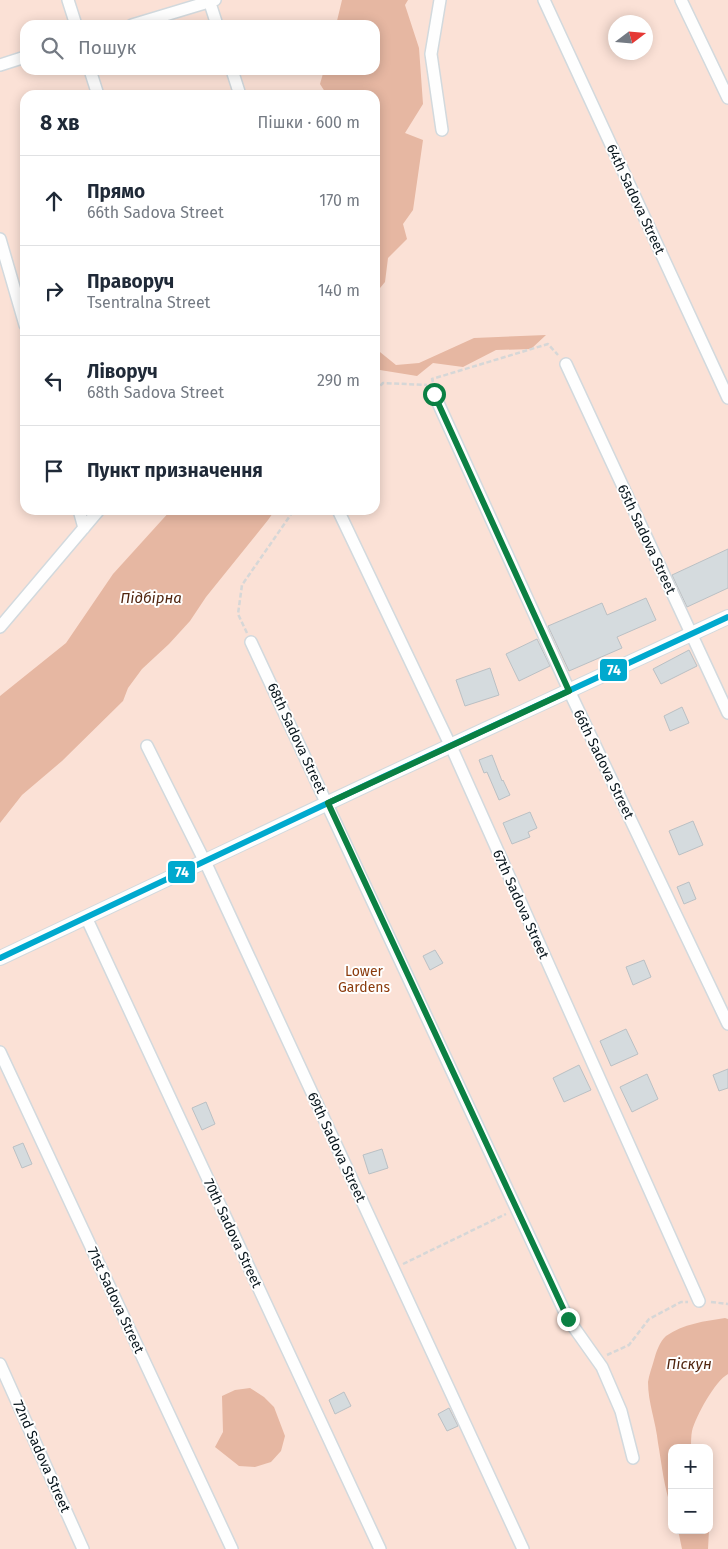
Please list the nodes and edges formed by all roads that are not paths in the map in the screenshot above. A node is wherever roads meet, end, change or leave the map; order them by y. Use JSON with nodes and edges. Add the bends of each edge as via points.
{"nodes":[{"id":1,"x":68,"y":0,"type":"edge"},
{"id":2,"x":211,"y":0,"type":"edge"},
{"id":3,"x":440,"y":0,"type":"edge"},
{"id":4,"x":544,"y":0,"type":"edge"},
{"id":5,"x":681,"y":0,"type":"edge"},
{"id":6,"x":74,"y":20,"type":"edge"},
{"id":7,"x":148,"y":20,"type":"edge"},
{"id":8,"x":216,"y":20,"type":"edge"},
{"id":9,"x":20,"y":59,"type":"edge"},
{"id":10,"x":0,"y":65,"type":"edge"},
{"id":11,"x":92,"y":75,"type":"edge"},
{"id":12,"x":234,"y":75,"type":"edge"},
{"id":13,"x":96,"y":90,"type":"edge"},
{"id":14,"x":238,"y":90,"type":"edge"},
{"id":15,"x":728,"y":98,"type":"edge"},
{"id":16,"x":442,"y":130,"type":"dead end"},
{"id":17,"x":0,"y":239,"type":"edge"},
{"id":18,"x":20,"y":308,"type":"edge"},
{"id":19,"x":566,"y":364,"type":"road end"},
{"id":20,"x":434,"y":394,"type":"road end"},
{"id":21,"x":728,"y":398,"type":"edge"},
{"id":22,"x":80,"y":515,"type":"edge"},
{"id":23,"x":95,"y":515,"type":"edge"},
{"id":24,"x":340,"y":515,"type":"edge"},
{"id":25,"x":84,"y":528,"type":"junction"},
{"id":26,"x":728,"y":617,"type":"edge"},
{"id":27,"x":0,"y":627,"type":"edge"},
{"id":28,"x":692,"y":635,"type":"junction"},
{"id":29,"x":251,"y":642,"type":"road end"},
{"id":30,"x":569,"y":691,"type":"junction"},
{"id":31,"x":728,"y":713,"type":"edge"},
{"id":32,"x":147,"y":746,"type":"dead end"},
{"id":33,"x":450,"y":746,"type":"junction"},
{"id":34,"x":328,"y":803,"type":"junction"},
{"id":35,"x":205,"y":861,"type":"junction"},
{"id":36,"x":86,"y":917,"type":"junction"},
{"id":37,"x":0,"y":958,"type":"edge"},
{"id":38,"x":728,"y":1024,"type":"edge"},
{"id":39,"x":0,"y":1052,"type":"edge"},
{"id":40,"x":699,"y":1301,"type":"road end"},
{"id":41,"x":0,"y":1364,"type":"edge"},
{"id":42,"x":633,"y":1458,"type":"dead end"},
{"id":43,"x":83,"y":1549,"type":"edge"},
{"id":44,"x":232,"y":1549,"type":"edge"},
{"id":45,"x":380,"y":1549,"type":"edge"},
{"id":46,"x":522,"y":1549,"type":"edge"}],
"edges":[{"from":1,"to":6,"type":"street"},
{"from":2,"to":7,"type":"street"},
{"from":2,"to":8,"type":"street"},
{"from":3,"to":16,"type":"street","via":[[431,54]]},
{"from":4,"to":21,"type":"street","name":"64th Sadova Street"},
{"from":5,"to":15,"type":"street"},
{"from":9,"to":10,"type":"street"},
{"from":11,"to":13,"type":"street"},
{"from":12,"to":14,"type":"street"},
{"from":17,"to":18,"type":"street"},
{"from":19,"to":28,"type":"street","name":"65th Sadova Street"},
{"from":20,"to":30,"type":"street","name":"66th Sadova Street"},
{"from":22,"to":25,"type":"street"},
{"from":23,"to":25,"type":"street"},
{"from":24,"to":33,"type":"street","name":"67th Sadova Street"},
{"from":25,"to":27,"type":"street"},
{"from":26,"to":28,"type":"street"},
{"from":28,"to":30,"type":"street"},
{"from":28,"to":31,"type":"street","name":"65th Sadova Street"},
{"from":29,"to":34,"type":"street","name":"68th Sadova Street"},
{"from":30,"to":33,"type":"street"},
{"from":30,"to":38,"type":"street","name":"66th Sadova Street"},
{"from":32,"to":35,"type":"street","name":"69th Sadova Street"},
{"from":33,"to":34,"type":"street"},
{"from":33,"to":40,"type":"street","name":"67th Sadova Street"},
{"from":34,"to":35,"type":"street"},
{"from":34,"to":42,"type":"street","name":"68th Sadova Street","via":[[568,1319],[602,1367],[620,1411]]},
{"from":35,"to":36,"type":"street"},
{"from":35,"to":46,"type":"street","name":"69th Sadova Street"},
{"from":36,"to":37,"type":"street"},
{"from":36,"to":45,"type":"street","name":"70th Sadova Street"},
{"from":39,"to":44,"type":"street","name":"71st Sadova Street"},
{"from":41,"to":43,"type":"street","name":"72nd Sadova Street"}]}
